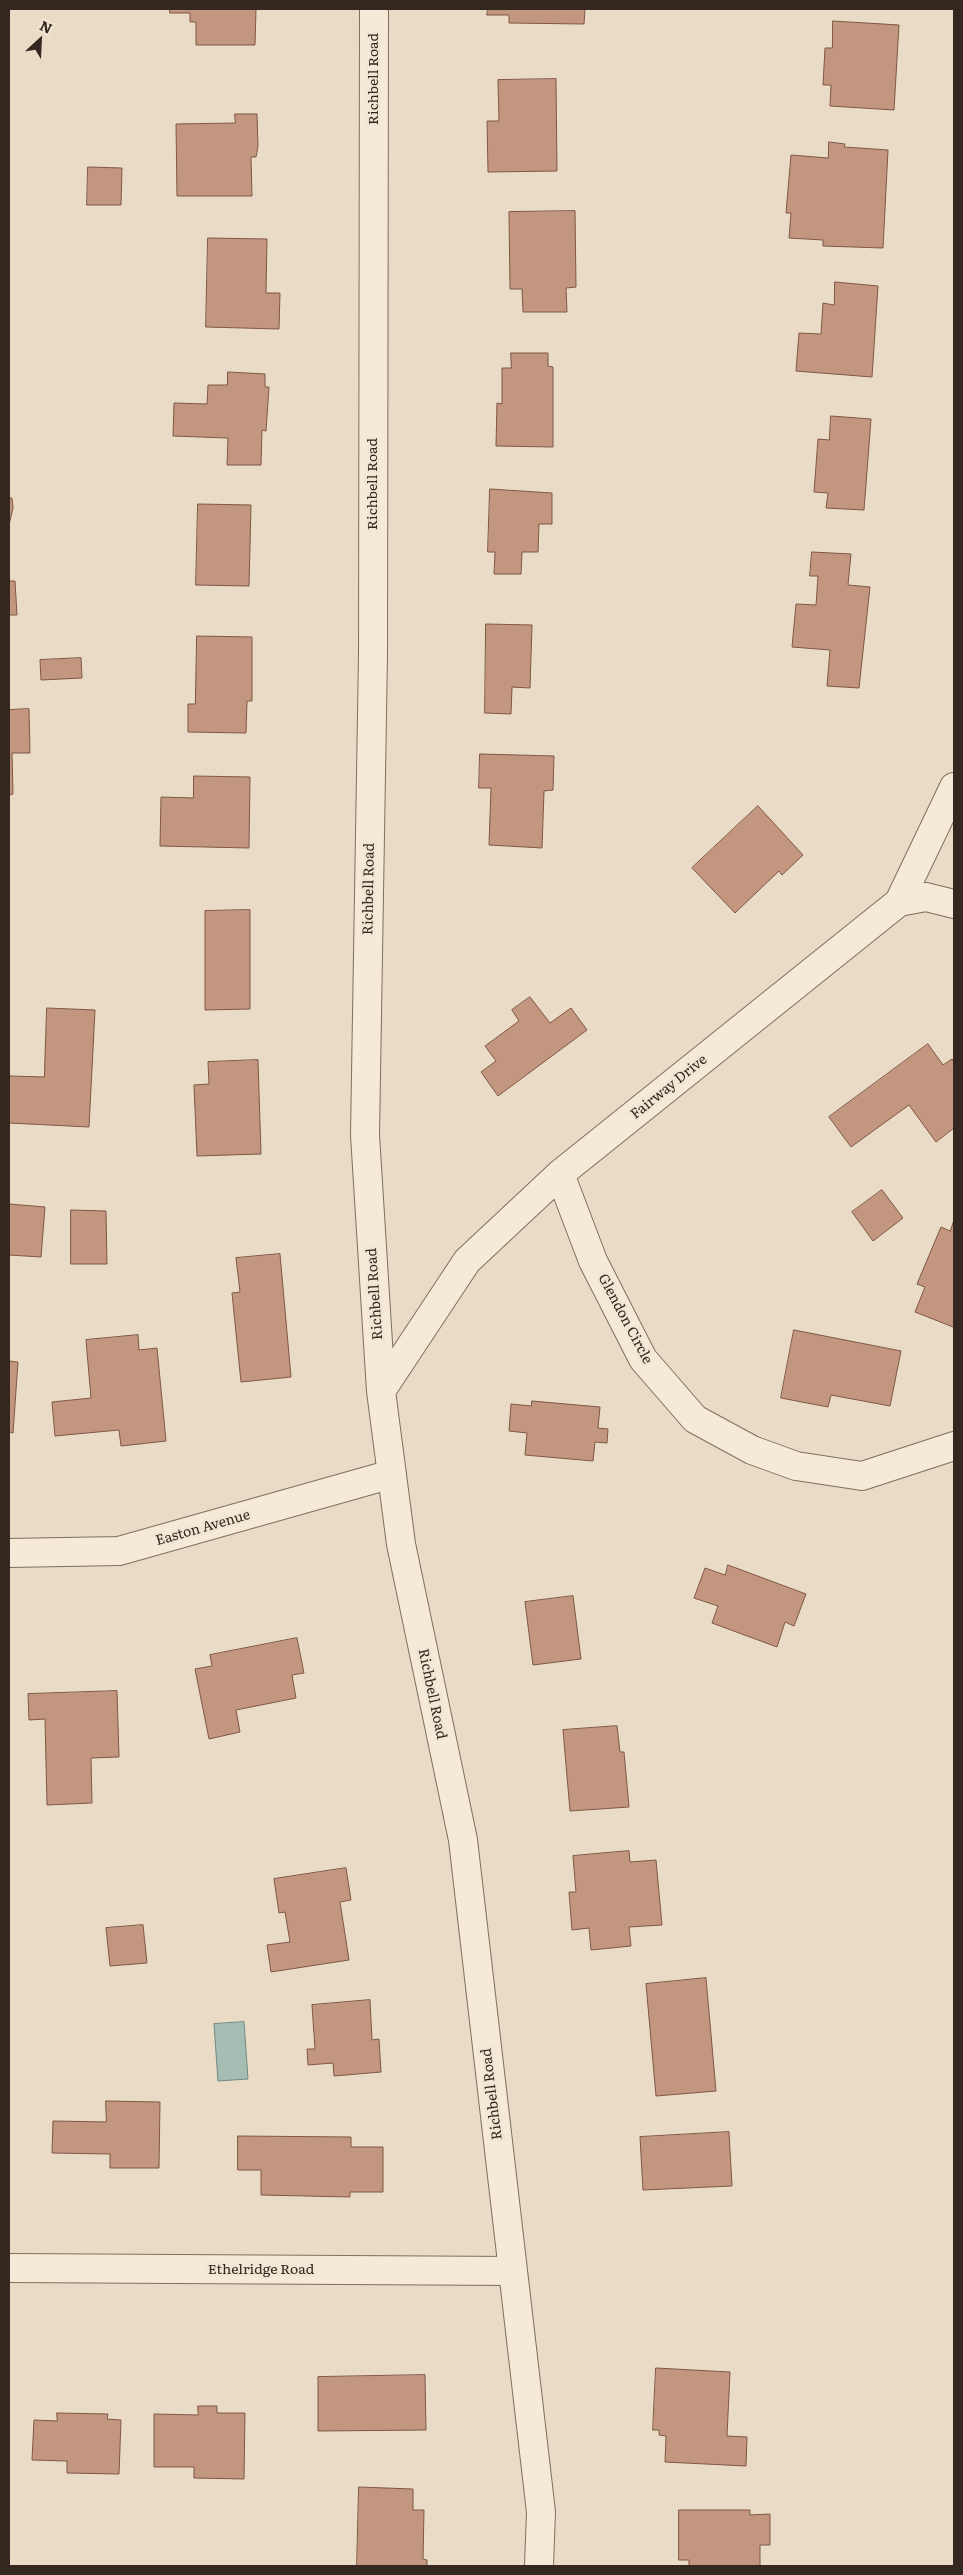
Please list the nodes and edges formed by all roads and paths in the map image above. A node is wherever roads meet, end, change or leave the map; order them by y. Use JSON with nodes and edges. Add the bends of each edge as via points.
{"nodes":[{"id":1,"x":374,"y":9,"type":"edge"},
{"id":2,"x":954,"y":787,"type":"edge"},
{"id":3,"x":899,"y":902,"type":"junction"},
{"id":4,"x":954,"y":904,"type":"edge"},
{"id":5,"x":560,"y":1174,"type":"junction"},
{"id":6,"x":381,"y":1391,"type":"junction"},
{"id":7,"x":954,"y":1446,"type":"edge"},
{"id":8,"x":392,"y":1474,"type":"junction"},
{"id":9,"x":9,"y":1553,"type":"edge"},
{"id":10,"x":9,"y":2268,"type":"edge"},
{"id":11,"x":513,"y":2271,"type":"junction"},
{"id":12,"x":539,"y":2566,"type":"edge"}],
"edges":[{"from":1,"to":6,"type":"street","name":"Richbell Road","via":[[373,654],[365,1135]]},
{"from":2,"to":3,"type":"street","name":"Fairway Drive"},
{"from":3,"to":4,"type":"street","via":[[926,897]]},
{"from":3,"to":5,"type":"street","name":"Fairway Drive"},
{"from":5,"to":6,"type":"street","name":"Fairway Drive","via":[[467,1261]]},
{"from":5,"to":7,"type":"street","name":"Glendon Circle","via":[[593,1261],[643,1359],[695,1419],[752,1450],[796,1466],[862,1476]]},
{"from":6,"to":8,"type":"street","name":"Richbell Road"},
{"from":8,"to":9,"type":"street","name":"Easton Avenue","via":[[119,1551]]},
{"from":8,"to":11,"type":"street","name":"Richbell Road","via":[[401,1544],[463,1840]]},
{"from":10,"to":11,"type":"street","name":"Ethelridge Road"},
{"from":11,"to":12,"type":"street","name":"Richbell Road","via":[[541,2512]]}]}
